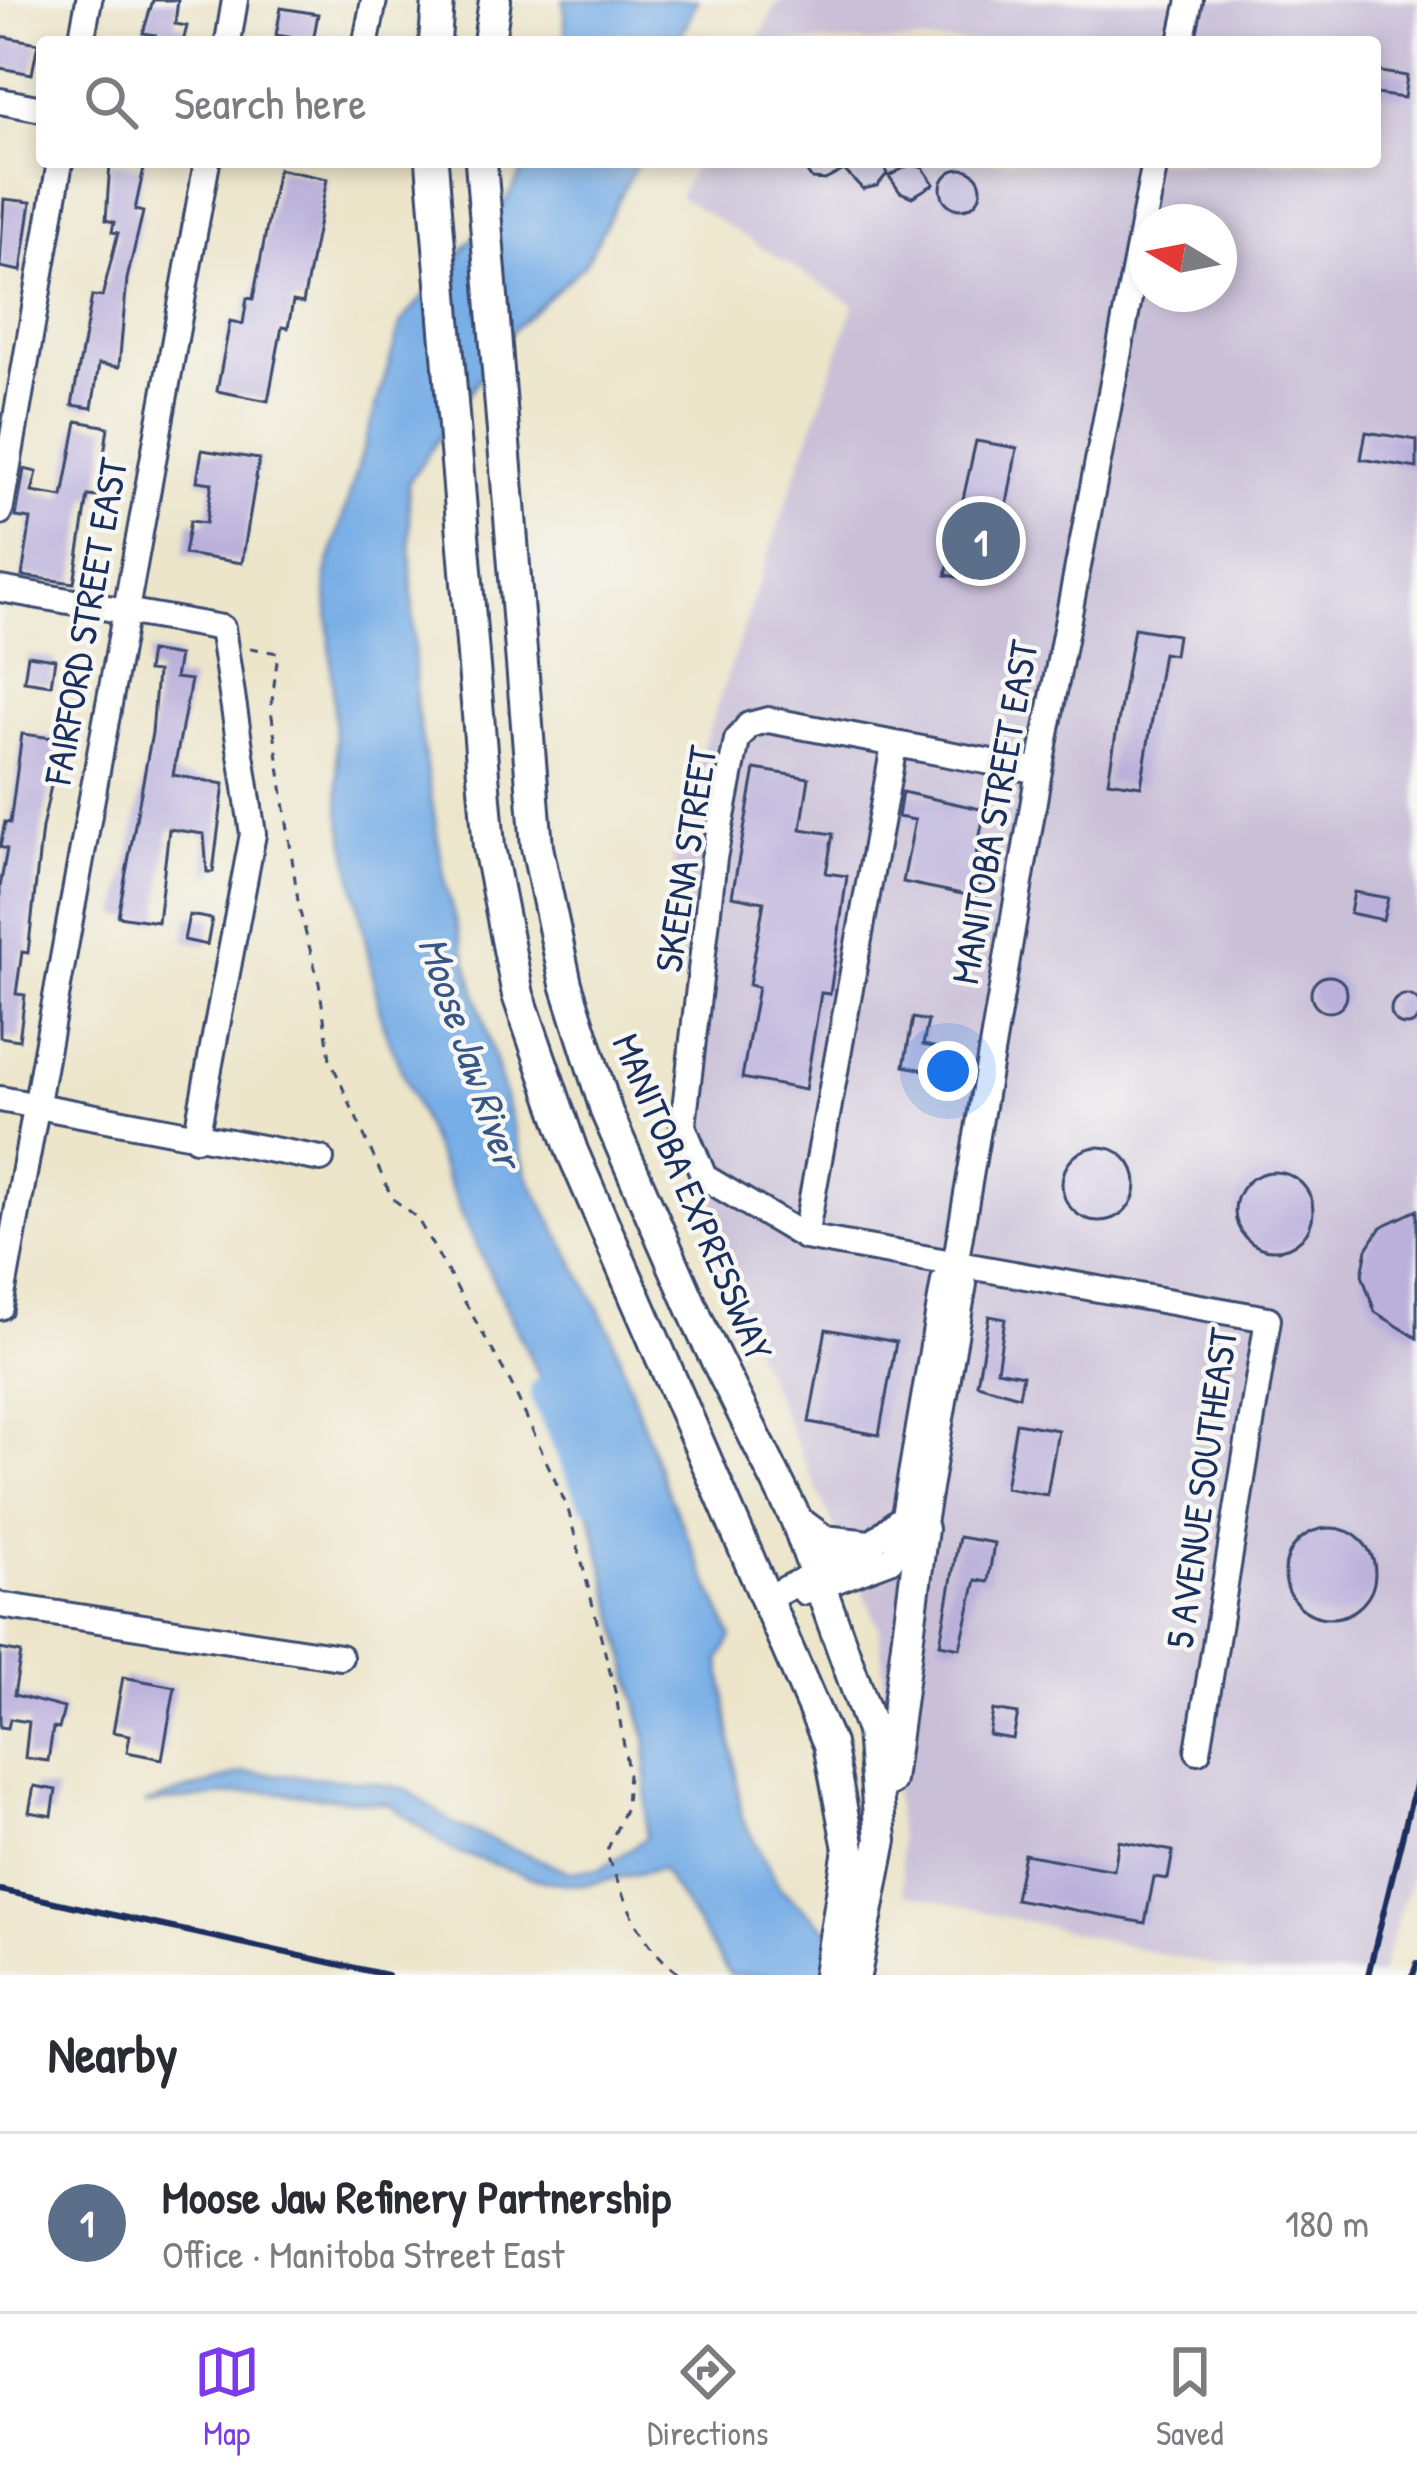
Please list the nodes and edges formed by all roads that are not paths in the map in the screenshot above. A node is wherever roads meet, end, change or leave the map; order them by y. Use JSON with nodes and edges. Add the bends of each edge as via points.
{"nodes":[{"id":1,"x":89,"y":0,"type":"edge"},
{"id":2,"x":235,"y":0,"type":"edge"},
{"id":3,"x":374,"y":0,"type":"edge"},
{"id":4,"x":438,"y":0,"type":"edge"},
{"id":5,"x":495,"y":0,"type":"edge"},
{"id":6,"x":1190,"y":0,"type":"edge"},
{"id":7,"x":82,"y":36,"type":"edge"},
{"id":8,"x":229,"y":36,"type":"edge"},
{"id":9,"x":367,"y":36,"type":"edge"},
{"id":10,"x":435,"y":36,"type":"edge"},
{"id":11,"x":490,"y":36,"type":"edge"},
{"id":12,"x":1182,"y":36,"type":"edge"},
{"id":13,"x":0,"y":101,"type":"edge"},
{"id":14,"x":36,"y":108,"type":"edge"},
{"id":15,"x":59,"y":168,"type":"edge"},
{"id":16,"x":206,"y":168,"type":"edge"},
{"id":17,"x":432,"y":168,"type":"edge"},
{"id":18,"x":1155,"y":168,"type":"edge"},
{"id":19,"x":480,"y":172,"type":"edge"},
{"id":20,"x":0,"y":512,"type":"edge"},
{"id":21,"x":0,"y":589,"type":"edge"},
{"id":22,"x":122,"y":610,"type":"junction"},
{"id":23,"x":894,"y":746,"type":"junction"},
{"id":24,"x":1039,"y":771,"type":"junction"},
{"id":25,"x":0,"y":1099,"type":"edge"},
{"id":26,"x":35,"y":1106,"type":"junction"},
{"id":27,"x":196,"y":1138,"type":"junction"},
{"id":28,"x":321,"y":1159,"type":"dead end"},
{"id":29,"x":805,"y":1238,"type":"junction"},
{"id":30,"x":961,"y":1266,"type":"junction"},
{"id":31,"x":0,"y":1307,"type":"edge"},
{"id":32,"x":796,"y":1519,"type":"junction"},
{"id":33,"x":922,"y":1529,"type":"junction"},
{"id":34,"x":868,"y":1546,"type":"junction"},
{"id":35,"x":820,"y":1580,"type":"junction"},
{"id":36,"x":764,"y":1600,"type":"junction"},
{"id":37,"x":0,"y":1605,"type":"edge"},
{"id":38,"x":340,"y":1657,"type":"dead end"},
{"id":39,"x":1198,"y":1751,"type":"dead end"},
{"id":40,"x":880,"y":1840,"type":"junction"},
{"id":41,"x":860,"y":1880,"type":"junction"},
{"id":42,"x":829,"y":1975,"type":"edge"},
{"id":43,"x":856,"y":1975,"type":"edge"}],
"edges":[{"from":1,"to":7,"type":"street"},
{"from":2,"to":8,"type":"street"},
{"from":3,"to":9,"type":"street"},
{"from":4,"to":10,"type":"main road"},
{"from":5,"to":11,"type":"main road"},
{"from":6,"to":12,"type":"street"},
{"from":13,"to":14,"type":"street"},
{"from":15,"to":20,"type":"street"},
{"from":16,"to":22,"type":"street","name":"FAIRFORD STREET EAST"},
{"from":17,"to":36,"type":"main road","via":[[489,847],[518,995],[572,1150]]},
{"from":18,"to":24,"type":"street","name":"MANITOBA STREET EAST"},
{"from":19,"to":32,"type":"main road","name":"MANITOBA EXPRESSWAY","via":[[537,848],[566,984],[607,1113],[704,1336]]},
{"from":21,"to":22,"type":"street"},
{"from":22,"to":26,"type":"street","name":"FAIRFORD STREET EAST"},
{"from":22,"to":27,"type":"street","via":[[225,636],[253,834]]},
{"from":23,"to":24,"type":"street"},
{"from":23,"to":29,"type":"street"},
{"from":23,"to":29,"type":"street","name":"SKEENA STREET","via":[[768,720],[748,725],[737,740],[714,859],[683,1126],[704,1177]]},
{"from":24,"to":30,"type":"street","name":"MANITOBA STREET EAST"},
{"from":25,"to":26,"type":"street"},
{"from":26,"to":27,"type":"street"},
{"from":26,"to":31,"type":"street","name":"FAIRFORD STREET EAST"},
{"from":27,"to":28,"type":"street"},
{"from":29,"to":30,"type":"street"},
{"from":30,"to":33,"type":"street","name":"MANITOBA STREET EAST"},
{"from":30,"to":34,"type":"street","name":"MANITOBA STREET EAST","via":[[944,1281],[904,1516]]},
{"from":30,"to":39,"type":"street","name":"5 AVENUE SOUTHEAST","via":[[1268,1319]]},
{"from":32,"to":34,"type":"main road","via":[[824,1541]]},
{"from":32,"to":35,"type":"main road","name":"MANITOBA EXPRESSWAY"},
{"from":33,"to":35,"type":"street","name":"MANITOBA STREET EAST","via":[[890,1560]]},
{"from":33,"to":40,"type":"main road"},
{"from":34,"to":35,"type":"street","name":"MANITOBA STREET EAST"},
{"from":35,"to":36,"type":"street","name":"MANITOBA STREET EAST"},
{"from":35,"to":40,"type":"main road","name":"MANITOBA EXPRESSWAY","via":[[872,1731]]},
{"from":36,"to":41,"type":"main road","via":[[829,1744]]},
{"from":37,"to":38,"type":"street"},
{"from":40,"to":41,"type":"main road","name":"MANITOBA EXPRESSWAY"},
{"from":41,"to":42,"type":"main road"},
{"from":41,"to":43,"type":"main road"}]}
